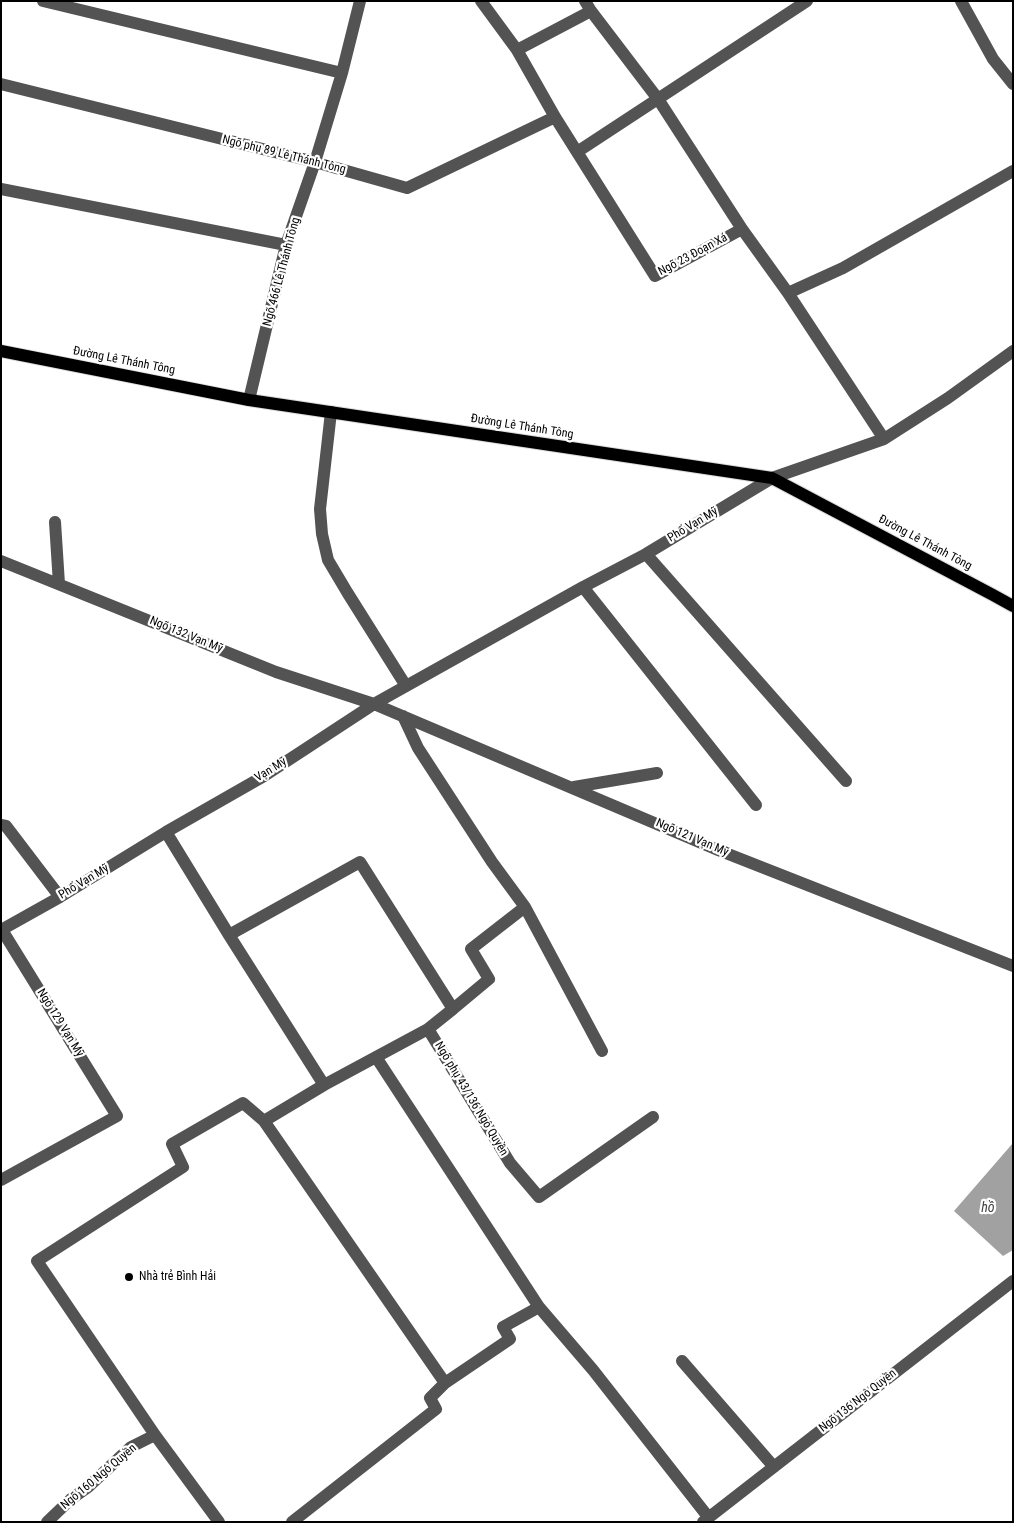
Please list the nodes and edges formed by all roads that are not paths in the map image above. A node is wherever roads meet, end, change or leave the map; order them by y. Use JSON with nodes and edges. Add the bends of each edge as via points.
{"nodes":[{"id":1,"x":43,"y":1,"type":"edge"},
{"id":2,"x":360,"y":1,"type":"edge"},
{"id":3,"x":481,"y":1,"type":"edge"},
{"id":4,"x":807,"y":1,"type":"edge"},
{"id":5,"x":960,"y":1,"type":"edge"},
{"id":6,"x":588,"y":6,"type":"edge"},
{"id":7,"x":518,"y":50,"type":"junction"},
{"id":8,"x":342,"y":73,"type":"junction"},
{"id":9,"x":1,"y":84,"type":"edge"},
{"id":10,"x":1013,"y":84,"type":"edge"},
{"id":11,"x":658,"y":99,"type":"junction"},
{"id":12,"x":555,"y":118,"type":"junction"},
{"id":13,"x":577,"y":152,"type":"junction"},
{"id":14,"x":315,"y":162,"type":"junction"},
{"id":15,"x":1013,"y":170,"type":"edge"},
{"id":16,"x":1,"y":190,"type":"edge"},
{"id":17,"x":742,"y":229,"type":"junction"},
{"id":18,"x":286,"y":245,"type":"junction"},
{"id":19,"x":788,"y":293,"type":"junction"},
{"id":20,"x":1,"y":351,"type":"edge"},
{"id":21,"x":1013,"y":351,"type":"edge"},
{"id":22,"x":249,"y":400,"type":"junction"},
{"id":23,"x":330,"y":412,"type":"junction"},
{"id":24,"x":884,"y":439,"type":"junction"},
{"id":25,"x":772,"y":478,"type":"junction"},
{"id":26,"x":55,"y":522,"type":"dead end"},
{"id":27,"x":646,"y":554,"type":"junction"},
{"id":28,"x":1,"y":561,"type":"edge"},
{"id":29,"x":59,"y":584,"type":"junction"},
{"id":30,"x":583,"y":587,"type":"junction"},
{"id":31,"x":1013,"y":606,"type":"edge"},
{"id":32,"x":406,"y":686,"type":"junction"},
{"id":33,"x":374,"y":704,"type":"junction"},
{"id":34,"x":403,"y":716,"type":"junction"},
{"id":35,"x":657,"y":773,"type":"dead end"},
{"id":36,"x":846,"y":781,"type":"dead end"},
{"id":37,"x":573,"y":787,"type":"junction"},
{"id":38,"x":756,"y":805,"type":"dead end"},
{"id":39,"x":1,"y":825,"type":"edge"},
{"id":40,"x":166,"y":832,"type":"junction"},
{"id":41,"x":60,"y":896,"type":"junction"},
{"id":42,"x":526,"y":908,"type":"junction"},
{"id":43,"x":2,"y":930,"type":"edge"},
{"id":44,"x":228,"y":936,"type":"junction"},
{"id":45,"x":1013,"y":966,"type":"edge"},
{"id":46,"x":453,"y":1009,"type":"junction"},
{"id":47,"x":428,"y":1029,"type":"junction"},
{"id":48,"x":602,"y":1051,"type":"dead end"},
{"id":49,"x":376,"y":1057,"type":"junction"},
{"id":50,"x":324,"y":1085,"type":"junction"},
{"id":51,"x":653,"y":1117,"type":"dead end"},
{"id":52,"x":264,"y":1121,"type":"junction"},
{"id":53,"x":1,"y":1180,"type":"edge"},
{"id":54,"x":1013,"y":1280,"type":"edge"},
{"id":55,"x":539,"y":1306,"type":"junction"},
{"id":56,"x":682,"y":1361,"type":"dead end"},
{"id":57,"x":445,"y":1383,"type":"junction"},
{"id":58,"x":155,"y":1435,"type":"junction"},
{"id":59,"x":774,"y":1467,"type":"junction"},
{"id":60,"x":706,"y":1520,"type":"edge"},
{"id":61,"x":47,"y":1522,"type":"edge"},
{"id":62,"x":219,"y":1522,"type":"edge"},
{"id":63,"x":292,"y":1522,"type":"edge"}],
"edges":[{"from":1,"to":8,"type":"street"},
{"from":2,"to":8,"type":"street","name":"Ngõ 466 Lê Thánh Tông"},
{"from":3,"to":7,"type":"street","name":"Ngõ 23 Đoạn Xá"},
{"from":4,"to":11,"type":"street"},
{"from":5,"to":10,"type":"street","via":[[993,60]]},
{"from":6,"to":7,"type":"street"},
{"from":6,"to":11,"type":"street"},
{"from":7,"to":12,"type":"street","name":"Ngõ 23 Đoạn Xá"},
{"from":8,"to":14,"type":"street","name":"Ngõ 466 Lê Thánh Tông"},
{"from":9,"to":14,"type":"street","name":"Ngõ phụ 89 Lê Thánh Tông"},
{"from":11,"to":13,"type":"street"},
{"from":11,"to":17,"type":"street"},
{"from":12,"to":13,"type":"street","name":"Ngõ 23 Đoạn Xá"},
{"from":12,"to":14,"type":"street","name":"Ngõ phụ 89 Lê Thánh Tông","via":[[407,188]]},
{"from":13,"to":17,"type":"street","name":"Ngõ 23 Đoạn Xá","via":[[655,276]]},
{"from":14,"to":18,"type":"street","name":"Ngõ 466 Lê Thánh Tông"},
{"from":15,"to":19,"type":"street","via":[[843,268]]},
{"from":16,"to":18,"type":"street"},
{"from":17,"to":19,"type":"street","name":"Ngõ 23 Đoạn Xá"},
{"from":18,"to":22,"type":"street","name":"Ngõ 466 Lê Thánh Tông"},
{"from":19,"to":24,"type":"street","name":"Ngõ 23 Đoạn Xá"},
{"from":20,"to":22,"type":"main road","name":"Đường Lê Thánh Tông"},
{"from":21,"to":24,"type":"street","name":"Phố Vạn Mỹ"},
{"from":22,"to":23,"type":"main road","name":"Đường Lê Thánh Tông"},
{"from":23,"to":25,"type":"main road","name":"Đường Lê Thánh Tông"},
{"from":23,"to":32,"type":"street","via":[[320,509],[328,560]]},
{"from":24,"to":25,"type":"street","name":"Phố Vạn Mỹ"},
{"from":25,"to":27,"type":"street","name":"Phố Vạn Mỹ"},
{"from":25,"to":31,"type":"main road","name":"Đường Lê Thánh Tông"},
{"from":26,"to":29,"type":"street"},
{"from":27,"to":30,"type":"street","name":"Phố Vạn Mỹ"},
{"from":27,"to":36,"type":"street"},
{"from":28,"to":29,"type":"street","name":"Ngõ 132 Vạn Mỹ"},
{"from":29,"to":33,"type":"street","name":"Ngõ 132 Vạn Mỹ","via":[[276,672]]},
{"from":30,"to":32,"type":"street","name":"Phố Vạn Mỹ"},
{"from":30,"to":38,"type":"street"},
{"from":32,"to":33,"type":"street","name":"Phố Vạn Mỹ"},
{"from":33,"to":34,"type":"street","name":"Ngõ 121 Vạn Mỹ"},
{"from":33,"to":40,"type":"street","name":"Vạn Mỹ","via":[[264,776]]},
{"from":34,"to":37,"type":"street","name":"Ngõ 121 Vạn Mỹ"},
{"from":34,"to":42,"type":"street","via":[[418,748]]},
{"from":35,"to":37,"type":"street"},
{"from":37,"to":45,"type":"street","name":"Ngõ 121 Vạn Mỹ","via":[[718,850]]},
{"from":39,"to":41,"type":"street","via":[[6,826]]},
{"from":40,"to":41,"type":"street","name":"Phố Vạn Mỹ"},
{"from":40,"to":44,"type":"street"},
{"from":41,"to":43,"type":"street","name":"Phố Vạn Mỹ"},
{"from":42,"to":46,"type":"street","via":[[472,949],[490,978]]},
{"from":42,"to":48,"type":"street"},
{"from":43,"to":53,"type":"street","name":"Ngõ 129 Vạn Mỹ","via":[[117,1116]]},
{"from":44,"to":46,"type":"street","via":[[360,862]]},
{"from":44,"to":50,"type":"street"},
{"from":46,"to":47,"type":"street"},
{"from":47,"to":49,"type":"street","name":"Ngõ phụ 43/136 Ngô Quyền"},
{"from":47,"to":51,"type":"street","name":"Ngõ phụ 43/136 Ngô Quyền","via":[[510,1163],[540,1197]]},
{"from":49,"to":50,"type":"street","name":"Ngõ phụ 43/136 Ngô Quyền"},
{"from":49,"to":55,"type":"street"},
{"from":50,"to":52,"type":"street","name":"Ngõ phụ 43/136 Ngô Quyền"},
{"from":52,"to":57,"type":"street"},
{"from":52,"to":58,"type":"street","via":[[243,1103],[172,1144],[183,1167],[37,1260]]},
{"from":54,"to":59,"type":"street","name":"Ngõ 136 Ngô Quyền"},
{"from":55,"to":57,"type":"street","via":[[503,1327],[510,1339]]},
{"from":55,"to":60,"type":"street","via":[[593,1370]]},
{"from":56,"to":59,"type":"street"},
{"from":57,"to":63,"type":"street","via":[[430,1398],[436,1409]]},
{"from":58,"to":61,"type":"street","name":"Ngõ 160 Ngô Quyền","via":[[131,1448]]},
{"from":58,"to":62,"type":"street"},
{"from":59,"to":60,"type":"street","name":"Ngõ 136 Ngô Quyền"}]}
